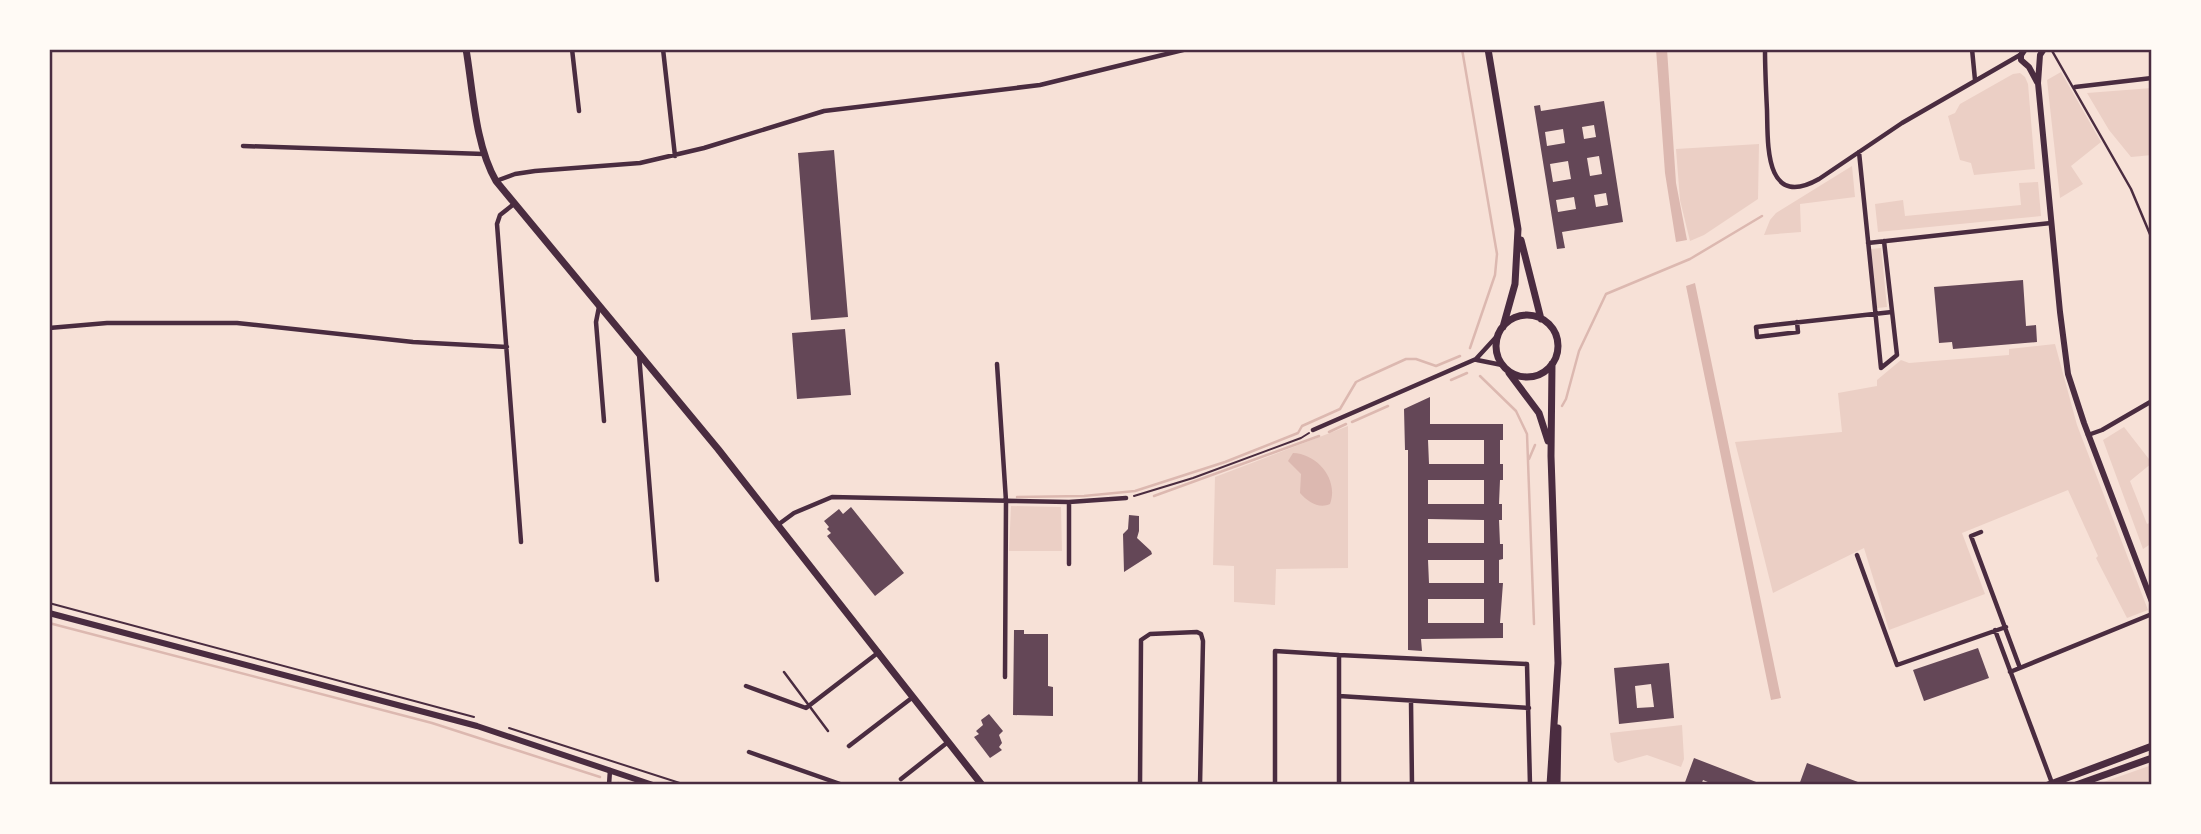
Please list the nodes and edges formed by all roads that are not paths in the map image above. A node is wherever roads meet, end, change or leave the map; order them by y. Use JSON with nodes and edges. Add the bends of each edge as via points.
{"nodes":[{"id":1,"x":466,"y":49,"type":"edge"},
{"id":2,"x":572,"y":49,"type":"edge"},
{"id":3,"x":663,"y":49,"type":"edge"},
{"id":4,"x":1187,"y":49,"type":"edge"},
{"id":5,"x":1488,"y":49,"type":"edge"},
{"id":6,"x":1765,"y":49,"type":"edge"},
{"id":7,"x":1972,"y":49,"type":"edge"},
{"id":8,"x":2051,"y":49,"type":"edge"},
{"id":9,"x":2023,"y":52,"type":"edge"},
{"id":10,"x":2040,"y":54,"type":"edge"},
{"id":11,"x":2010,"y":60,"type":"junction"},
{"id":12,"x":2026,"y":65,"type":"junction"},
{"id":13,"x":2152,"y":78,"type":"edge"},
{"id":14,"x":1975,"y":80,"type":"junction"},
{"id":15,"x":2038,"y":83,"type":"junction"},
{"id":16,"x":2075,"y":88,"type":"junction"},
{"id":17,"x":579,"y":111,"type":"dead end"},
{"id":18,"x":243,"y":146,"type":"dead end"},
{"id":19,"x":1859,"y":152,"type":"junction"},
{"id":20,"x":484,"y":154,"type":"junction"},
{"id":21,"x":675,"y":156,"type":"junction"},
{"id":22,"x":496,"y":181,"type":"junction"},
{"id":23,"x":514,"y":204,"type":"junction"},
{"id":24,"x":2051,"y":223,"type":"junction"},
{"id":25,"x":1518,"y":229,"type":"junction"},
{"id":26,"x":2152,"y":239,"type":"edge"},
{"id":27,"x":1884,"y":240,"type":"junction"},
{"id":28,"x":1868,"y":243,"type":"junction"},
{"id":29,"x":599,"y":304,"type":"junction"},
{"id":30,"x":1892,"y":312,"type":"junction"},
{"id":31,"x":1874,"y":314,"type":"junction"},
{"id":32,"x":1541,"y":318,"type":"junction"},
{"id":33,"x":1797,"y":322,"type":"junction"},
{"id":34,"x":1503,"y":327,"type":"junction"},
{"id":35,"x":49,"y":328,"type":"edge"},
{"id":36,"x":1498,"y":335,"type":"junction"},
{"id":37,"x":507,"y":347,"type":"junction"},
{"id":38,"x":639,"y":352,"type":"junction"},
{"id":39,"x":1476,"y":359,"type":"junction"},
{"id":40,"x":997,"y":364,"type":"dead end"},
{"id":41,"x":1552,"y":365,"type":"junction"},
{"id":42,"x":1503,"y":366,"type":"junction"},
{"id":43,"x":2152,"y":401,"type":"edge"},
{"id":44,"x":604,"y":421,"type":"dead end"},
{"id":45,"x":1313,"y":430,"type":"road end"},
{"id":46,"x":2088,"y":435,"type":"junction"},
{"id":47,"x":1551,"y":456,"type":"junction"},
{"id":48,"x":1126,"y":498,"type":"road end"},
{"id":49,"x":1006,"y":502,"type":"junction"},
{"id":50,"x":1069,"y":502,"type":"junction"},
{"id":51,"x":779,"y":524,"type":"junction"},
{"id":52,"x":1982,"y":532,"type":"dead end"},
{"id":53,"x":521,"y":542,"type":"dead end"},
{"id":54,"x":1857,"y":555,"type":"dead end"},
{"id":55,"x":1069,"y":564,"type":"dead end"},
{"id":56,"x":657,"y":580,"type":"dead end"},
{"id":57,"x":2152,"y":602,"type":"edge"},
{"id":58,"x":49,"y":613,"type":"edge"},
{"id":59,"x":2152,"y":614,"type":"edge"},
{"id":60,"x":2006,"y":626,"type":"junction"},
{"id":61,"x":1995,"y":630,"type":"junction"},
{"id":62,"x":879,"y":652,"type":"junction"},
{"id":63,"x":1339,"y":654,"type":"junction"},
{"id":64,"x":2020,"y":667,"type":"junction"},
{"id":65,"x":785,"y":672,"type":"dead end"},
{"id":66,"x":2010,"y":672,"type":"junction"},
{"id":67,"x":1004,"y":677,"type":"dead end"},
{"id":68,"x":747,"y":686,"type":"dead end"},
{"id":69,"x":1339,"y":696,"type":"junction"},
{"id":70,"x":913,"y":697,"type":"junction"},
{"id":71,"x":1411,"y":701,"type":"junction"},
{"id":72,"x":810,"y":706,"type":"junction"},
{"id":73,"x":1529,"y":708,"type":"junction"},
{"id":74,"x":1556,"y":710,"type":"junction"},
{"id":75,"x":828,"y":731,"type":"dead end"},
{"id":76,"x":948,"y":742,"type":"junction"},
{"id":77,"x":849,"y":746,"type":"dead end"},
{"id":78,"x":2152,"y":746,"type":"edge"},
{"id":79,"x":749,"y":752,"type":"dead end"},
{"id":80,"x":2152,"y":758,"type":"edge"},
{"id":81,"x":610,"y":770,"type":"junction"},
{"id":82,"x":901,"y":779,"type":"dead end"},
{"id":83,"x":2050,"y":784,"type":"edge"},
{"id":84,"x":609,"y":785,"type":"edge"},
{"id":85,"x":653,"y":785,"type":"edge"},
{"id":86,"x":843,"y":785,"type":"edge"},
{"id":87,"x":982,"y":785,"type":"edge"},
{"id":88,"x":1140,"y":785,"type":"edge"},
{"id":89,"x":1200,"y":785,"type":"edge"},
{"id":90,"x":1275,"y":785,"type":"edge"},
{"id":91,"x":1339,"y":785,"type":"edge"},
{"id":92,"x":1412,"y":785,"type":"edge"},
{"id":93,"x":1530,"y":785,"type":"edge"},
{"id":94,"x":1550,"y":785,"type":"edge"},
{"id":95,"x":1557,"y":785,"type":"edge"},
{"id":96,"x":2076,"y":785,"type":"edge"}],
"edges":[{"from":1,"to":20,"type":"main road"},
{"from":2,"to":17,"type":"street"},
{"from":3,"to":21,"type":"street"},
{"from":4,"to":21,"type":"street","via":[[1040,85],[824,111]]},
{"from":5,"to":25,"type":"main road"},
{"from":6,"to":19,"type":"street","via":[[1768,156],[1781,181],[1795,187],[1808,185]]},
{"from":7,"to":14,"type":"street"},
{"from":8,"to":16,"type":"lane"},
{"from":9,"to":11,"type":"street"},
{"from":9,"to":12,"type":"street"},
{"from":10,"to":12,"type":"street","via":[[2035,66]]},
{"from":10,"to":15,"type":"street"},
{"from":11,"to":12,"type":"street"},
{"from":11,"to":14,"type":"street"},
{"from":12,"to":15,"type":"street"},
{"from":13,"to":16,"type":"street"},
{"from":14,"to":19,"type":"street"},
{"from":15,"to":24,"type":"street"},
{"from":16,"to":26,"type":"lane","via":[[2131,189]]},
{"from":18,"to":20,"type":"street"},
{"from":19,"to":28,"type":"street"},
{"from":20,"to":22,"type":"main road"},
{"from":21,"to":22,"type":"street","via":[[525,173]]},
{"from":22,"to":23,"type":"main road"},
{"from":23,"to":29,"type":"main road"},
{"from":23,"to":37,"type":"street","via":[[500,215],[497,224]]},
{"from":24,"to":27,"type":"street"},
{"from":24,"to":46,"type":"street","via":[[2067,364]]},
{"from":25,"to":32,"type":"main road"},
{"from":25,"to":34,"type":"main road","via":[[1515,284]]},
{"from":27,"to":28,"type":"street"},
{"from":27,"to":30,"type":"street"},
{"from":28,"to":31,"type":"street"},
{"from":29,"to":38,"type":"main road"},
{"from":29,"to":44,"type":"street","via":[[596,322]]},
{"from":30,"to":31,"type":"street"},
{"from":30,"to":31,"type":"street","via":[[1897,355],[1881,368]]},
{"from":31,"to":33,"type":"street"},
{"from":32,"to":34,"type":"main road","via":[[1520,316]]},
{"from":32,"to":41,"type":"main road","via":[[1557,338]]},
{"from":33,"to":33,"type":"street","via":[[1756,327],[1757,337],[1798,332]]},
{"from":34,"to":36,"type":"main road"},
{"from":35,"to":37,"type":"street","via":[[237,323]]},
{"from":36,"to":39,"type":"street"},
{"from":36,"to":42,"type":"main road","via":[[1496,349]]},
{"from":37,"to":53,"type":"street"},
{"from":38,"to":51,"type":"main road"},
{"from":38,"to":56,"type":"street"},
{"from":39,"to":42,"type":"street"},
{"from":39,"to":45,"type":"street"},
{"from":40,"to":49,"type":"street"},
{"from":41,"to":42,"type":"main road","via":[[1529,377],[1517,376]]},
{"from":41,"to":47,"type":"main road"},
{"from":42,"to":47,"type":"main road","via":[[1539,414]]},
{"from":43,"to":46,"type":"street"},
{"from":46,"to":57,"type":"street"},
{"from":47,"to":74,"type":"main road","via":[[1558,614]]},
{"from":48,"to":50,"type":"street"},
{"from":49,"to":50,"type":"street"},
{"from":49,"to":51,"type":"street","via":[[832,497]]},
{"from":49,"to":67,"type":"street"},
{"from":50,"to":55,"type":"street"},
{"from":51,"to":62,"type":"main road"},
{"from":52,"to":60,"type":"street","via":[[1971,536]]},
{"from":54,"to":61,"type":"street","via":[[1897,666]]},
{"from":58,"to":81,"type":"street","via":[[477,726]]},
{"from":59,"to":64,"type":"street"},
{"from":60,"to":61,"type":"street"},
{"from":60,"to":64,"type":"street"},
{"from":61,"to":66,"type":"street"},
{"from":62,"to":70,"type":"main road"},
{"from":62,"to":72,"type":"street"},
{"from":63,"to":69,"type":"street"},
{"from":63,"to":73,"type":"street","via":[[1527,664]]},
{"from":63,"to":90,"type":"street","via":[[1275,651]]},
{"from":64,"to":66,"type":"street"},
{"from":65,"to":72,"type":"lane"},
{"from":66,"to":83,"type":"street"},
{"from":68,"to":72,"type":"street"},
{"from":69,"to":71,"type":"street"},
{"from":69,"to":91,"type":"street"},
{"from":70,"to":76,"type":"main road"},
{"from":70,"to":77,"type":"street"},
{"from":71,"to":73,"type":"street"},
{"from":71,"to":92,"type":"street"},
{"from":72,"to":75,"type":"lane"},
{"from":73,"to":93,"type":"street"},
{"from":74,"to":94,"type":"main road"},
{"from":74,"to":95,"type":"main road"},
{"from":76,"to":82,"type":"street"},
{"from":76,"to":87,"type":"main road"},
{"from":78,"to":83,"type":"main road"},
{"from":79,"to":86,"type":"street"},
{"from":80,"to":96,"type":"main road"},
{"from":81,"to":84,"type":"street"},
{"from":81,"to":85,"type":"street"},
{"from":88,"to":89,"type":"street","via":[[1141,639],[1150,634],[1197,632],[1203,641]]}]}
